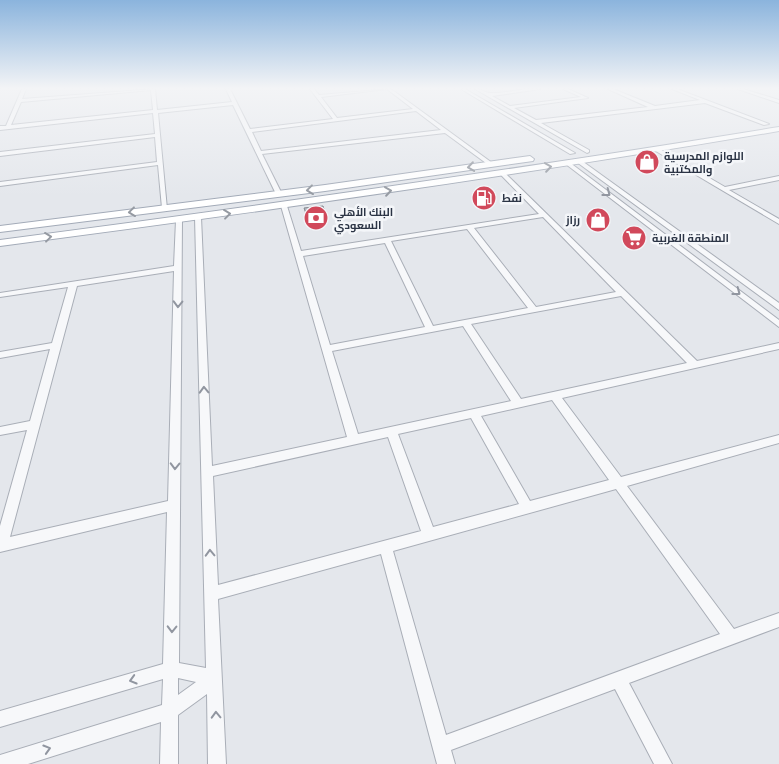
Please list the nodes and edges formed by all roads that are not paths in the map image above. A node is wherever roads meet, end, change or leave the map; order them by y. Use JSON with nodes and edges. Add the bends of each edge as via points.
{"nodes":[{"id":1,"x":31,"y":125,"type":"edge"},
{"id":2,"x":157,"y":125,"type":"edge"},
{"id":3,"x":245,"y":125,"type":"edge"},
{"id":4,"x":299,"y":125,"type":"edge"},
{"id":5,"x":437,"y":125,"type":"edge"},
{"id":6,"x":524,"y":125,"type":"edge"},
{"id":7,"x":541,"y":125,"type":"edge"},
{"id":8,"x":762,"y":125,"type":"edge"},
{"id":9,"x":8,"y":127,"type":"joint"},
{"id":10,"x":0,"y":128,"type":"edge"},
{"id":11,"x":779,"y":129,"type":"edge"},
{"id":12,"x":248,"y":131,"type":"junction"},
{"id":13,"x":446,"y":131,"type":"junction"},
{"id":14,"x":158,"y":135,"type":"junction"},
{"id":15,"x":656,"y":149,"type":"junction"},
{"id":16,"x":587,"y":151,"type":"junction"},
{"id":17,"x":259,"y":153,"type":"junction"},
{"id":18,"x":572,"y":153,"type":"junction"},
{"id":19,"x":0,"y":154,"type":"edge"},
{"id":20,"x":554,"y":156,"type":"dead end"},
{"id":21,"x":536,"y":158,"type":"dead end"},
{"id":22,"x":580,"y":162,"type":"junction"},
{"id":23,"x":161,"y":163,"type":"junction"},
{"id":24,"x":492,"y":164,"type":"junction"},
{"id":25,"x":569,"y":164,"type":"junction"},
{"id":26,"x":503,"y":174,"type":"junction"},
{"id":27,"x":779,"y":178,"type":"edge"},
{"id":28,"x":0,"y":184,"type":"edge"},
{"id":29,"x":724,"y":189,"type":"junction"},
{"id":30,"x":279,"y":194,"type":"junction"},
{"id":31,"x":284,"y":206,"type":"junction"},
{"id":32,"x":166,"y":208,"type":"junction"},
{"id":33,"x":544,"y":215,"type":"junction"},
{"id":34,"x":198,"y":218,"type":"junction"},
{"id":35,"x":179,"y":220,"type":"junction"},
{"id":36,"x":779,"y":222,"type":"edge"},
{"id":37,"x":469,"y":227,"type":"junction"},
{"id":38,"x":0,"y":229,"type":"edge"},
{"id":39,"x":387,"y":240,"type":"junction"},
{"id":40,"x":0,"y":243,"type":"edge"},
{"id":41,"x":298,"y":254,"type":"junction"},
{"id":42,"x":178,"y":268,"type":"junction"},
{"id":43,"x":73,"y":284,"type":"junction"},
{"id":44,"x":623,"y":294,"type":"junction"},
{"id":45,"x":0,"y":295,"type":"edge"},
{"id":46,"x":779,"y":307,"type":"edge"},
{"id":47,"x":534,"y":310,"type":"junction"},
{"id":48,"x":466,"y":323,"type":"junction"},
{"id":49,"x":779,"y":324,"type":"edge"},
{"id":50,"x":431,"y":330,"type":"junction"},
{"id":51,"x":56,"y":345,"type":"junction"},
{"id":52,"x":779,"y":346,"type":"edge"},
{"id":53,"x":327,"y":350,"type":"junction"},
{"id":54,"x":0,"y":355,"type":"edge"},
{"id":55,"x":694,"y":364,"type":"junction"},
{"id":56,"x":554,"y":395,"type":"junction"},
{"id":57,"x":518,"y":403,"type":"junction"},
{"id":58,"x":474,"y":413,"type":"junction"},
{"id":59,"x":35,"y":424,"type":"junction"},
{"id":60,"x":0,"y":431,"type":"edge"},
{"id":61,"x":390,"y":431,"type":"junction"},
{"id":62,"x":354,"y":440,"type":"junction"},
{"id":63,"x":777,"y":442,"type":"edge"},
{"id":64,"x":207,"y":472,"type":"junction"},
{"id":65,"x":619,"y":483,"type":"junction"},
{"id":66,"x":174,"y":505,"type":"junction"},
{"id":67,"x":527,"y":508,"type":"junction"},
{"id":68,"x":429,"y":534,"type":"junction"},
{"id":69,"x":1,"y":546,"type":"edge"},
{"id":70,"x":385,"y":546,"type":"junction"},
{"id":71,"x":211,"y":594,"type":"junction"},
{"id":72,"x":778,"y":621,"type":"edge"},
{"id":73,"x":731,"y":637,"type":"junction"},
{"id":74,"x":171,"y":669,"type":"junction"},
{"id":75,"x":215,"y":678,"type":"junction"},
{"id":76,"x":618,"y":679,"type":"junction"},
{"id":77,"x":170,"y":711,"type":"junction"},
{"id":78,"x":0,"y":719,"type":"edge"},
{"id":79,"x":441,"y":745,"type":"junction"},
{"id":80,"x":0,"y":764,"type":"edge"},
{"id":81,"x":169,"y":764,"type":"edge"},
{"id":82,"x":217,"y":764,"type":"edge"},
{"id":83,"x":446,"y":764,"type":"edge"},
{"id":84,"x":663,"y":764,"type":"edge"}],
"edges":[{"from":1,"to":9,"type":"street"},
{"from":2,"to":14,"type":"street"},
{"from":3,"to":12,"type":"street"},
{"from":4,"to":12,"type":"street"},
{"from":5,"to":13,"type":"street"},
{"from":6,"to":18,"type":"street"},
{"from":7,"to":16,"type":"street"},
{"from":8,"to":16,"type":"main road"},
{"from":9,"to":10,"type":"street"},
{"from":11,"to":15,"type":"main road"},
{"from":12,"to":17,"type":"street"},
{"from":13,"to":17,"type":"street"},
{"from":13,"to":24,"type":"street"},
{"from":14,"to":19,"type":"street"},
{"from":14,"to":23,"type":"street"},
{"from":15,"to":22,"type":"main road"},
{"from":15,"to":29,"type":"street"},
{"from":16,"to":18,"type":"main road"},
{"from":17,"to":30,"type":"street"},
{"from":18,"to":20,"type":"main road"},
{"from":21,"to":24,"type":"main road"},
{"from":22,"to":25,"type":"main road"},
{"from":22,"to":46,"type":"street"},
{"from":23,"to":28,"type":"street"},
{"from":23,"to":32,"type":"street"},
{"from":24,"to":30,"type":"main road","one_way":true},
{"from":26,"to":25,"type":"main road","one_way":true},
{"from":25,"to":49,"type":"street","one_way":true},
{"from":31,"to":26,"type":"main road","one_way":true},
{"from":26,"to":33,"type":"street"},
{"from":27,"to":29,"type":"street"},
{"from":29,"to":36,"type":"street"},
{"from":30,"to":32,"type":"main road"},
{"from":34,"to":31,"type":"main road","one_way":true},
{"from":31,"to":41,"type":"street"},
{"from":32,"to":38,"type":"main road","one_way":true},
{"from":33,"to":37,"type":"street"},
{"from":33,"to":44,"type":"street"},
{"from":34,"to":35,"type":"main road"},
{"from":64,"to":34,"type":"street","one_way":true},
{"from":40,"to":35,"type":"main road","one_way":true},
{"from":35,"to":42,"type":"street"},
{"from":37,"to":39,"type":"street"},
{"from":37,"to":47,"type":"street"},
{"from":39,"to":41,"type":"street"},
{"from":39,"to":50,"type":"street"},
{"from":41,"to":53,"type":"street"},
{"from":42,"to":43,"type":"street"},
{"from":42,"to":66,"type":"street","one_way":true},
{"from":43,"to":45,"type":"street"},
{"from":43,"to":51,"type":"street"},
{"from":44,"to":47,"type":"street"},
{"from":44,"to":55,"type":"street"},
{"from":47,"to":48,"type":"street"},
{"from":48,"to":50,"type":"street"},
{"from":48,"to":57,"type":"street"},
{"from":50,"to":53,"type":"street"},
{"from":51,"to":54,"type":"street"},
{"from":51,"to":59,"type":"street"},
{"from":52,"to":55,"type":"street"},
{"from":53,"to":62,"type":"street"},
{"from":55,"to":56,"type":"street"},
{"from":56,"to":57,"type":"street"},
{"from":56,"to":65,"type":"street"},
{"from":57,"to":58,"type":"street"},
{"from":58,"to":61,"type":"street"},
{"from":58,"to":67,"type":"street"},
{"from":59,"to":60,"type":"street"},
{"from":59,"to":69,"type":"street"},
{"from":61,"to":62,"type":"street"},
{"from":61,"to":68,"type":"street"},
{"from":62,"to":64,"type":"street"},
{"from":63,"to":65,"type":"street"},
{"from":71,"to":64,"type":"street","one_way":true},
{"from":65,"to":67,"type":"street"},
{"from":65,"to":73,"type":"street"},
{"from":66,"to":69,"type":"street"},
{"from":66,"to":74,"type":"street","one_way":true},
{"from":67,"to":68,"type":"street"},
{"from":68,"to":70,"type":"street"},
{"from":70,"to":71,"type":"street"},
{"from":70,"to":79,"type":"street"},
{"from":71,"to":75,"type":"street"},
{"from":72,"to":73,"type":"street"},
{"from":73,"to":76,"type":"street"},
{"from":74,"to":75,"type":"street"},
{"from":74,"to":77,"type":"street"},
{"from":74,"to":78,"type":"street","one_way":true},
{"from":75,"to":77,"type":"street"},
{"from":82,"to":75,"type":"street","one_way":true},
{"from":76,"to":79,"type":"street"},
{"from":76,"to":84,"type":"street"},
{"from":80,"to":77,"type":"street","one_way":true},
{"from":77,"to":81,"type":"street"},
{"from":79,"to":83,"type":"street"}]}
